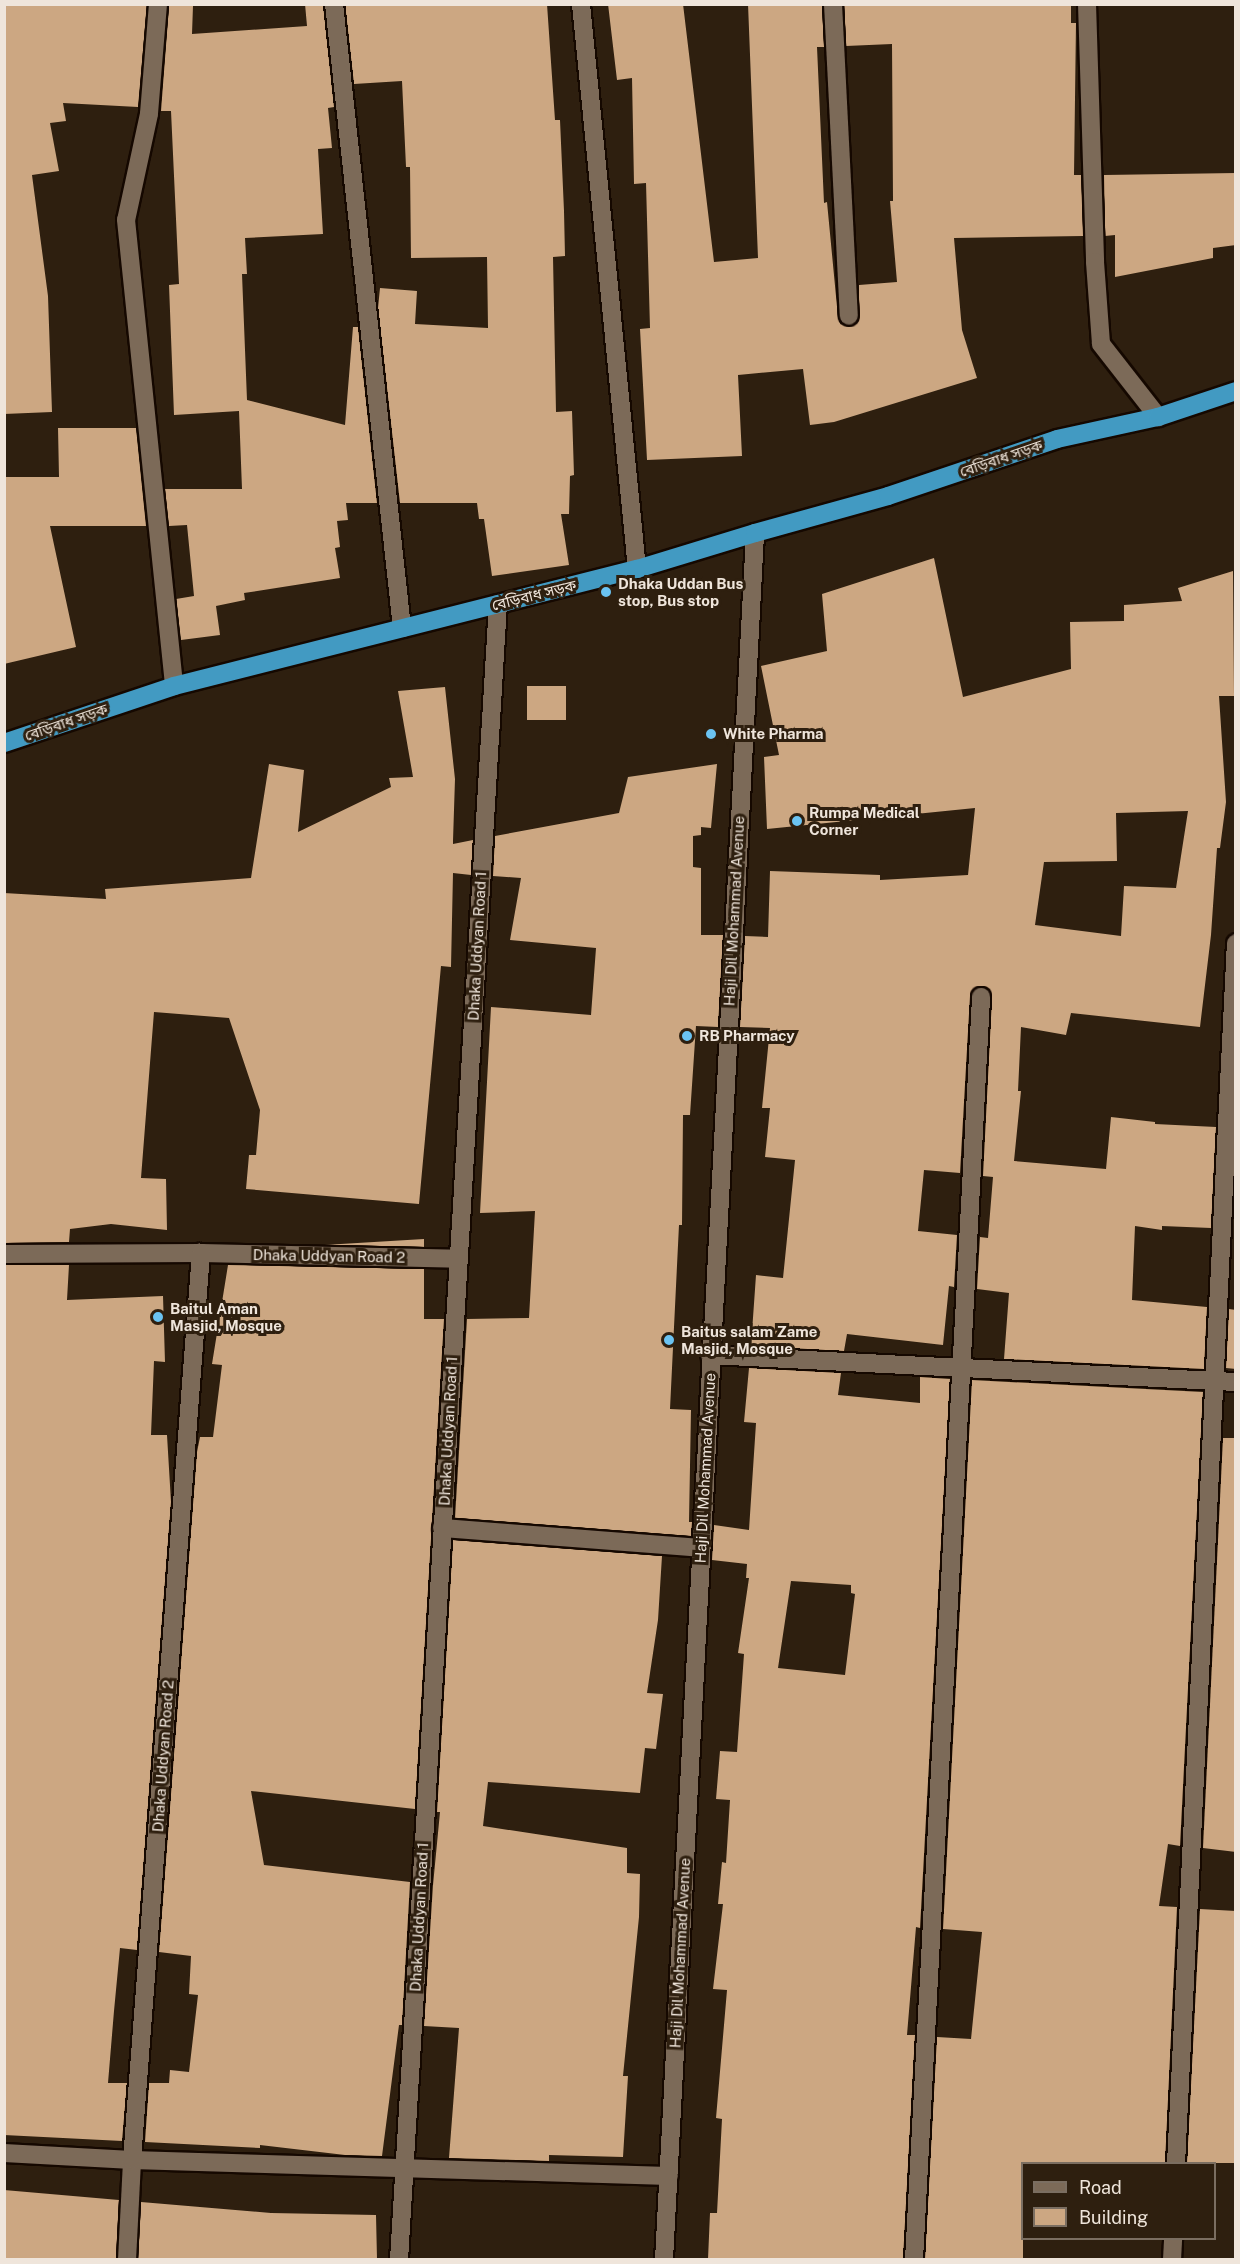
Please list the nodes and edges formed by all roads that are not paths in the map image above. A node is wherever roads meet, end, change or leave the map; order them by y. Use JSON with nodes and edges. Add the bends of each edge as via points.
{"nodes":[{"id":1,"x":158,"y":4,"type":"edge"},
{"id":2,"x":334,"y":4,"type":"edge"},
{"id":3,"x":581,"y":4,"type":"edge"},
{"id":4,"x":833,"y":4,"type":"edge"},
{"id":5,"x":1087,"y":4,"type":"edge"},
{"id":6,"x":849,"y":316,"type":"dead end"},
{"id":7,"x":1236,"y":391,"type":"edge"},
{"id":8,"x":1158,"y":417,"type":"junction"},
{"id":9,"x":755,"y":533,"type":"junction"},
{"id":10,"x":637,"y":569,"type":"junction"},
{"id":11,"x":498,"y":603,"type":"junction"},
{"id":12,"x":402,"y":628,"type":"junction"},
{"id":13,"x":174,"y":686,"type":"junction"},
{"id":14,"x":4,"y":743,"type":"edge"},
{"id":15,"x":1236,"y":943,"type":"edge"},
{"id":16,"x":981,"y":997,"type":"dead end"},
{"id":17,"x":201,"y":1253,"type":"junction"},
{"id":18,"x":4,"y":1254,"type":"edge"},
{"id":19,"x":458,"y":1259,"type":"junction"},
{"id":20,"x":710,"y":1355,"type":"junction"},
{"id":21,"x":962,"y":1367,"type":"junction"},
{"id":22,"x":1213,"y":1378,"type":"junction"},
{"id":23,"x":1236,"y":1382,"type":"edge"},
{"id":24,"x":442,"y":1528,"type":"junction"},
{"id":25,"x":701,"y":1548,"type":"junction"},
{"id":26,"x":4,"y":2153,"type":"edge"},
{"id":27,"x":132,"y":2160,"type":"junction"},
{"id":28,"x":1176,"y":2162,"type":"edge"},
{"id":29,"x":404,"y":2169,"type":"junction"},
{"id":30,"x":669,"y":2176,"type":"junction"},
{"id":31,"x":1173,"y":2240,"type":"edge"},
{"id":32,"x":127,"y":2259,"type":"edge"},
{"id":33,"x":399,"y":2259,"type":"edge"},
{"id":34,"x":664,"y":2259,"type":"edge"},
{"id":35,"x":914,"y":2259,"type":"edge"},
{"id":36,"x":1172,"y":2259,"type":"edge"}],
"edges":[{"from":1,"to":13,"type":"street","via":[[149,114],[126,220]]},
{"from":2,"to":12,"type":"street"},
{"from":3,"to":10,"type":"street"},
{"from":4,"to":6,"type":"street"},
{"from":5,"to":8,"type":"street","via":[[1101,344]]},
{"from":7,"to":8,"type":"highway","name":"বেড়িবাধ সড়ক"},
{"from":8,"to":9,"type":"highway","name":"বেড়িবাধ সড়ক","via":[[1057,439],[888,496]]},
{"from":9,"to":10,"type":"highway","name":"বেড়িবাধ সড়ক"},
{"from":9,"to":20,"type":"street","name":"Haji Dil Mohammad Avenue"},
{"from":10,"to":11,"type":"highway","name":"বেড়িবাধ সড়ক"},
{"from":11,"to":12,"type":"highway","name":"বেড়িবাধ সড়ক"},
{"from":11,"to":19,"type":"street","name":"Dhaka Uddyan Road 1"},
{"from":12,"to":13,"type":"highway","name":"বেড়িবাধ সড়ক"},
{"from":13,"to":14,"type":"highway","name":"বেড়িবাধ সড়ক"},
{"from":15,"to":22,"type":"street"},
{"from":16,"to":21,"type":"street"},
{"from":17,"to":18,"type":"street","name":"Dhaka Uddyan Road 2"},
{"from":17,"to":19,"type":"street","name":"Dhaka Uddyan Road 2"},
{"from":17,"to":27,"type":"street","name":"Dhaka Uddyan Road 2"},
{"from":19,"to":24,"type":"street","name":"Dhaka Uddyan Road 1"},
{"from":20,"to":21,"type":"street"},
{"from":20,"to":25,"type":"street","name":"Haji Dil Mohammad Avenue"},
{"from":21,"to":22,"type":"street"},
{"from":21,"to":35,"type":"street"},
{"from":22,"to":23,"type":"street"},
{"from":22,"to":28,"type":"street"},
{"from":24,"to":25,"type":"street"},
{"from":24,"to":29,"type":"street","name":"Dhaka Uddyan Road 1"},
{"from":25,"to":30,"type":"street","name":"Haji Dil Mohammad Avenue"},
{"from":26,"to":27,"type":"street"},
{"from":27,"to":29,"type":"street"},
{"from":27,"to":32,"type":"street","name":"Dhaka Uddyan Road 2"},
{"from":29,"to":30,"type":"street"},
{"from":29,"to":33,"type":"street","name":"Dhaka Uddyan Road 1"},
{"from":30,"to":34,"type":"street","name":"Haji Dil Mohammad Avenue"},
{"from":31,"to":36,"type":"street"}]}
